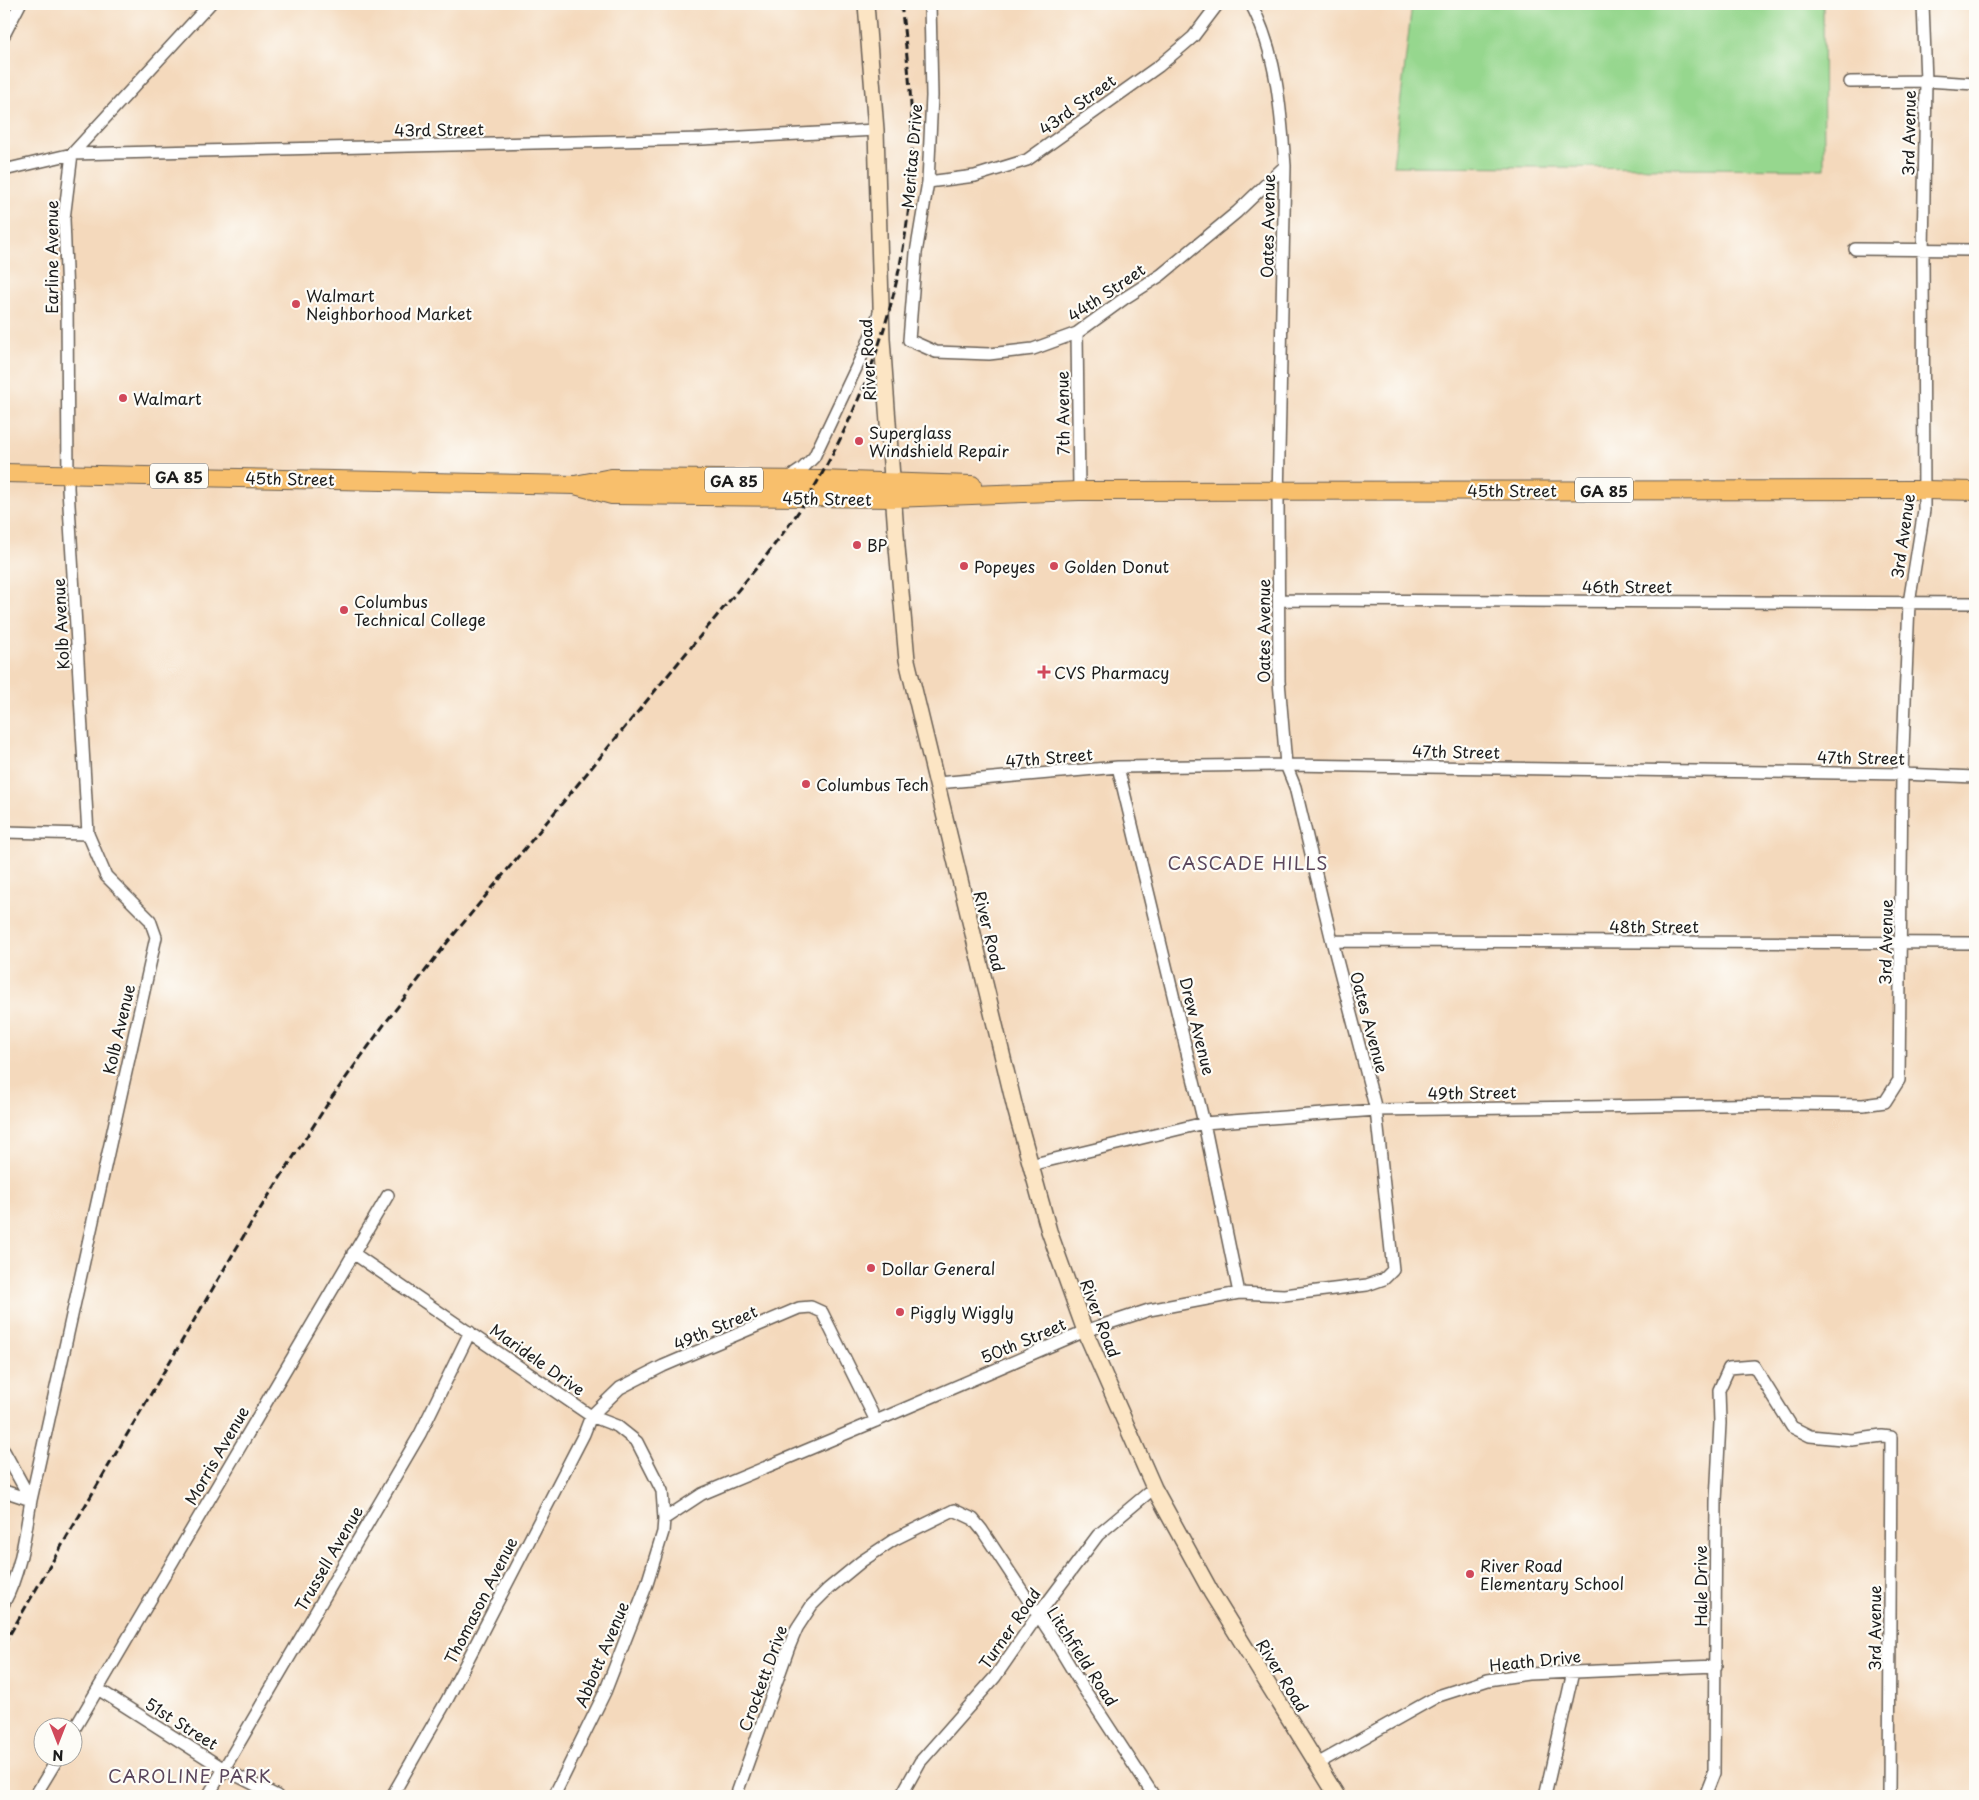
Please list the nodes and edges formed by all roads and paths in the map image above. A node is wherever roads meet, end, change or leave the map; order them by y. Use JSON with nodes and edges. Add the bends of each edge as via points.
{"nodes":[{"id":1,"x":20,"y":4,"type":"edge"},
{"id":2,"x":210,"y":4,"type":"edge"},
{"id":3,"x":866,"y":4,"type":"edge"},
{"id":4,"x":930,"y":4,"type":"edge"},
{"id":5,"x":1218,"y":4,"type":"edge"},
{"id":6,"x":1251,"y":4,"type":"edge"},
{"id":7,"x":1923,"y":4,"type":"edge"},
{"id":8,"x":4,"y":35,"type":"edge"},
{"id":9,"x":1926,"y":81,"type":"junction"},
{"id":10,"x":1850,"y":82,"type":"dead end"},
{"id":11,"x":1975,"y":84,"type":"edge"},
{"id":12,"x":876,"y":130,"type":"junction"},
{"id":13,"x":72,"y":154,"type":"junction"},
{"id":14,"x":1284,"y":166,"type":"junction"},
{"id":15,"x":4,"y":170,"type":"edge"},
{"id":16,"x":928,"y":182,"type":"junction"},
{"id":17,"x":1855,"y":249,"type":"dead end"},
{"id":18,"x":1975,"y":250,"type":"edge"},
{"id":19,"x":1923,"y":251,"type":"junction"},
{"id":20,"x":882,"y":307,"type":"junction"},
{"id":21,"x":1077,"y":333,"type":"junction"},
{"id":22,"x":909,"y":340,"type":"joint"},
{"id":23,"x":4,"y":473,"type":"edge"},
{"id":24,"x":68,"y":473,"type":"junction"},
{"id":25,"x":787,"y":479,"type":"junction"},
{"id":26,"x":575,"y":485,"type":"junction"},
{"id":27,"x":893,"y":490,"type":"junction"},
{"id":28,"x":1925,"y":490,"type":"junction"},
{"id":29,"x":1279,"y":491,"type":"junction"},
{"id":30,"x":1975,"y":491,"type":"edge"},
{"id":31,"x":1080,"y":492,"type":"junction"},
{"id":32,"x":1280,"y":600,"type":"junction"},
{"id":33,"x":1909,"y":603,"type":"junction"},
{"id":34,"x":1975,"y":603,"type":"edge"},
{"id":35,"x":1286,"y":765,"type":"junction"},
{"id":36,"x":1118,"y":767,"type":"junction"},
{"id":37,"x":1902,"y":774,"type":"junction"},
{"id":38,"x":1975,"y":777,"type":"edge"},
{"id":39,"x":936,"y":783,"type":"junction"},
{"id":40,"x":4,"y":832,"type":"edge"},
{"id":41,"x":88,"y":834,"type":"junction"},
{"id":42,"x":1332,"y":941,"type":"junction"},
{"id":43,"x":1902,"y":943,"type":"junction"},
{"id":44,"x":1975,"y":943,"type":"edge"},
{"id":45,"x":1899,"y":1071,"type":"joint"},
{"id":46,"x":1376,"y":1110,"type":"junction"},
{"id":47,"x":1204,"y":1123,"type":"junction"},
{"id":48,"x":1030,"y":1165,"type":"junction"},
{"id":49,"x":388,"y":1195,"type":"dead end"},
{"id":50,"x":1392,"y":1250,"type":"joint"},
{"id":51,"x":354,"y":1253,"type":"junction"},
{"id":52,"x":1239,"y":1293,"type":"junction"},
{"id":53,"x":1085,"y":1331,"type":"junction"},
{"id":54,"x":470,"y":1332,"type":"junction"},
{"id":55,"x":1725,"y":1376,"type":"joint"},
{"id":56,"x":591,"y":1416,"type":"junction"},
{"id":57,"x":876,"y":1422,"type":"junction"},
{"id":58,"x":4,"y":1451,"type":"edge"},
{"id":59,"x":1154,"y":1488,"type":"junction"},
{"id":60,"x":4,"y":1490,"type":"edge"},
{"id":61,"x":30,"y":1500,"type":"junction"},
{"id":62,"x":936,"y":1518,"type":"joint"},
{"id":63,"x":664,"y":1519,"type":"junction"},
{"id":64,"x":4,"y":1603,"type":"edge"},
{"id":65,"x":1038,"y":1615,"type":"junction"},
{"id":66,"x":1716,"y":1666,"type":"junction"},
{"id":67,"x":1573,"y":1672,"type":"junction"},
{"id":68,"x":98,"y":1689,"type":"junction"},
{"id":69,"x":81,"y":1718,"type":"edge"},
{"id":70,"x":1317,"y":1764,"type":"junction"},
{"id":71,"x":52,"y":1768,"type":"edge"},
{"id":72,"x":224,"y":1769,"type":"junction"},
{"id":73,"x":740,"y":1795,"type":"edge"},
{"id":74,"x":35,"y":1796,"type":"edge"},
{"id":75,"x":208,"y":1796,"type":"edge"},
{"id":76,"x":277,"y":1796,"type":"edge"},
{"id":77,"x":392,"y":1796,"type":"edge"},
{"id":78,"x":554,"y":1796,"type":"edge"},
{"id":79,"x":901,"y":1796,"type":"edge"},
{"id":80,"x":1154,"y":1796,"type":"edge"},
{"id":81,"x":1336,"y":1796,"type":"edge"},
{"id":82,"x":1544,"y":1796,"type":"edge"},
{"id":83,"x":1705,"y":1796,"type":"edge"},
{"id":84,"x":1889,"y":1796,"type":"edge"}],
"edges":[{"from":1,"to":8,"type":"street"},
{"from":2,"to":13,"type":"street"},
{"from":3,"to":12,"type":"main road","name":"River Road"},
{"from":4,"to":16,"type":"street","name":"Meritas Drive","via":[[932,96]]},
{"from":5,"to":16,"type":"street","name":"43rd Street","via":[[1193,36],[1160,66],[1027,160],[975,176]]},
{"from":6,"to":14,"type":"street","name":"Oates Avenue","via":[[1271,55],[1281,112]]},
{"from":7,"to":9,"type":"street","name":"3rd Avenue"},
{"from":9,"to":10,"type":"street"},
{"from":9,"to":11,"type":"street"},
{"from":9,"to":19,"type":"street","name":"3rd Avenue"},
{"from":12,"to":13,"type":"street","name":"43rd Street","via":[[702,139]]},
{"from":12,"to":20,"type":"main road","name":"River Road"},
{"from":13,"to":15,"type":"street","name":"43rd Street"},
{"from":13,"to":24,"type":"street","name":"Earline Avenue","via":[[64,218]]},
{"from":14,"to":21,"type":"street","name":"44th Street","via":[[1237,212],[1161,276]]},
{"from":14,"to":29,"type":"street","name":"Oates Avenue"},
{"from":16,"to":22,"type":"street","name":"Meritas Drive","via":[[916,253]]},
{"from":17,"to":19,"type":"street"},
{"from":18,"to":19,"type":"street"},
{"from":19,"to":28,"type":"street","name":"3rd Avenue"},
{"from":20,"to":25,"type":"street","via":[[814,457]]},
{"from":20,"to":27,"type":"main road","name":"River Road"},
{"from":21,"to":22,"type":"street","name":"44th Street","via":[[1033,349],[989,354],[936,352]]},
{"from":21,"to":31,"type":"street","name":"7th Avenue"},
{"from":23,"to":24,"type":"main road","name":"45th Street","number":"GA 85"},
{"from":24,"to":26,"type":"main road","name":"45th Street","number":"GA 85"},
{"from":24,"to":41,"type":"street","name":"Kolb Avenue"},
{"from":25,"to":26,"type":"main road","name":"45th Street","number":"GA 85","via":[[611,478]]},
{"from":25,"to":27,"type":"main road","name":"45th Street","number":"GA 85"},
{"from":26,"to":27,"type":"main road","name":"45th Street","number":"GA 85","via":[[612,495]]},
{"from":27,"to":31,"type":"main road","name":"45th Street","number":"GA 85"},
{"from":27,"to":39,"type":"main road","name":"River Road","via":[[907,660]]},
{"from":28,"to":29,"type":"main road","name":"45th Street","number":"GA 85"},
{"from":28,"to":30,"type":"main road","name":"45th Street","number":"GA 85"},
{"from":28,"to":33,"type":"street","name":"3rd Avenue"},
{"from":29,"to":31,"type":"main road","name":"45th Street","number":"GA 85"},
{"from":29,"to":32,"type":"street","name":"Oates Avenue"},
{"from":32,"to":33,"type":"street","name":"46th Street"},
{"from":32,"to":35,"type":"street","name":"Oates Avenue","via":[[1279,681]]},
{"from":33,"to":34,"type":"street","name":"46th Street"},
{"from":33,"to":37,"type":"street","name":"3rd Avenue"},
{"from":35,"to":36,"type":"street","name":"47th Street"},
{"from":35,"to":37,"type":"street","name":"47th Street"},
{"from":35,"to":42,"type":"street","name":"Oates Avenue","via":[[1295,787]]},
{"from":36,"to":39,"type":"street","name":"47th Street"},
{"from":36,"to":47,"type":"street","name":"Drew Avenue"},
{"from":37,"to":38,"type":"street","name":"47th Street"},
{"from":37,"to":43,"type":"street","name":"3rd Avenue"},
{"from":39,"to":48,"type":"main road","name":"River Road"},
{"from":40,"to":41,"type":"street"},
{"from":41,"to":61,"type":"street","name":"Kolb Avenue","via":[[106,876],[150,920],[156,938]]},
{"from":42,"to":43,"type":"street","name":"48th Street"},
{"from":42,"to":46,"type":"street","name":"Oates Avenue"},
{"from":43,"to":44,"type":"street","name":"48th Street"},
{"from":43,"to":45,"type":"street","name":"3rd Avenue"},
{"from":45,"to":46,"type":"street","name":"49th Street","via":[[1899,1080],[1885,1102],[1863,1105]]},
{"from":46,"to":47,"type":"street","name":"49th Street"},
{"from":46,"to":50,"type":"street","name":"Oates Avenue"},
{"from":47,"to":48,"type":"street","name":"49th Street"},
{"from":47,"to":52,"type":"street","name":"Drew Avenue"},
{"from":48,"to":53,"type":"main road","name":"River Road","via":[[1049,1231]]},
{"from":49,"to":51,"type":"street","name":"Morris Avenue"},
{"from":50,"to":52,"type":"street","name":"50th Street","via":[[1393,1270],[1384,1280],[1367,1285],[1284,1295]]},
{"from":51,"to":54,"type":"street","name":"Maridele Drive"},
{"from":51,"to":68,"type":"street","name":"Morris Avenue"},
{"from":52,"to":53,"type":"street","name":"50th Street","via":[[1149,1310]]},
{"from":53,"to":57,"type":"street","name":"50th Street"},
{"from":53,"to":59,"type":"main road","name":"River Road"},
{"from":54,"to":56,"type":"street","name":"Maridele Drive"},
{"from":54,"to":72,"type":"street","name":"Trussell Avenue","via":[[420,1434]]},
{"from":55,"to":66,"type":"street","name":"Hale Drive","via":[[1719,1390]]},
{"from":55,"to":84,"type":"street","name":"3rd Avenue","via":[[1728,1368],[1754,1366],[1792,1427],[1810,1436],[1852,1440],[1891,1436]]},
{"from":56,"to":57,"type":"street","name":"49th Street","via":[[620,1388],[663,1366],[799,1308],[811,1307],[822,1312]]},
{"from":56,"to":63,"type":"street","name":"Maridele Drive","via":[[617,1426],[637,1442],[662,1491]]},
{"from":56,"to":77,"type":"street","name":"Thomason Avenue","via":[[447,1700]]},
{"from":57,"to":63,"type":"street","name":"50th Street","via":[[702,1494]]},
{"from":58,"to":61,"type":"street"},
{"from":59,"to":65,"type":"street","name":"Turner Road","via":[[1098,1535]]},
{"from":59,"to":70,"type":"main road","name":"River Road","via":[[1211,1592]]},
{"from":60,"to":61,"type":"street"},
{"from":61,"to":64,"type":"street","name":"Kolb Avenue","via":[[23,1549]]},
{"from":62,"to":65,"type":"street","name":"Litchfield Road","via":[[954,1510],[974,1519]]},
{"from":62,"to":73,"type":"street","name":"Crockett Drive","via":[[862,1561],[812,1605],[789,1646]]},
{"from":63,"to":78,"type":"street","name":"Abbott Avenue","via":[[664,1532],[647,1584],[605,1692]]},
{"from":65,"to":79,"type":"street","name":"Turner Road","via":[[996,1677],[920,1762]]},
{"from":65,"to":80,"type":"street","name":"Litchfield Road"},
{"from":66,"to":67,"type":"street","name":"Heath Drive"},
{"from":66,"to":83,"type":"street","name":"Hale Drive","via":[[1714,1773]]},
{"from":67,"to":70,"type":"street","name":"Heath Drive","via":[[1488,1680],[1438,1696]]},
{"from":67,"to":82,"type":"street"},
{"from":68,"to":69,"type":"street","name":"Morris Avenue"},
{"from":68,"to":72,"type":"street","name":"51st Street"},
{"from":70,"to":81,"type":"main road","name":"River Road"},
{"from":71,"to":74,"type":"street"},
{"from":72,"to":75,"type":"street","name":"Trussell Avenue"},
{"from":72,"to":76,"type":"street","name":"51st Street"}]}
